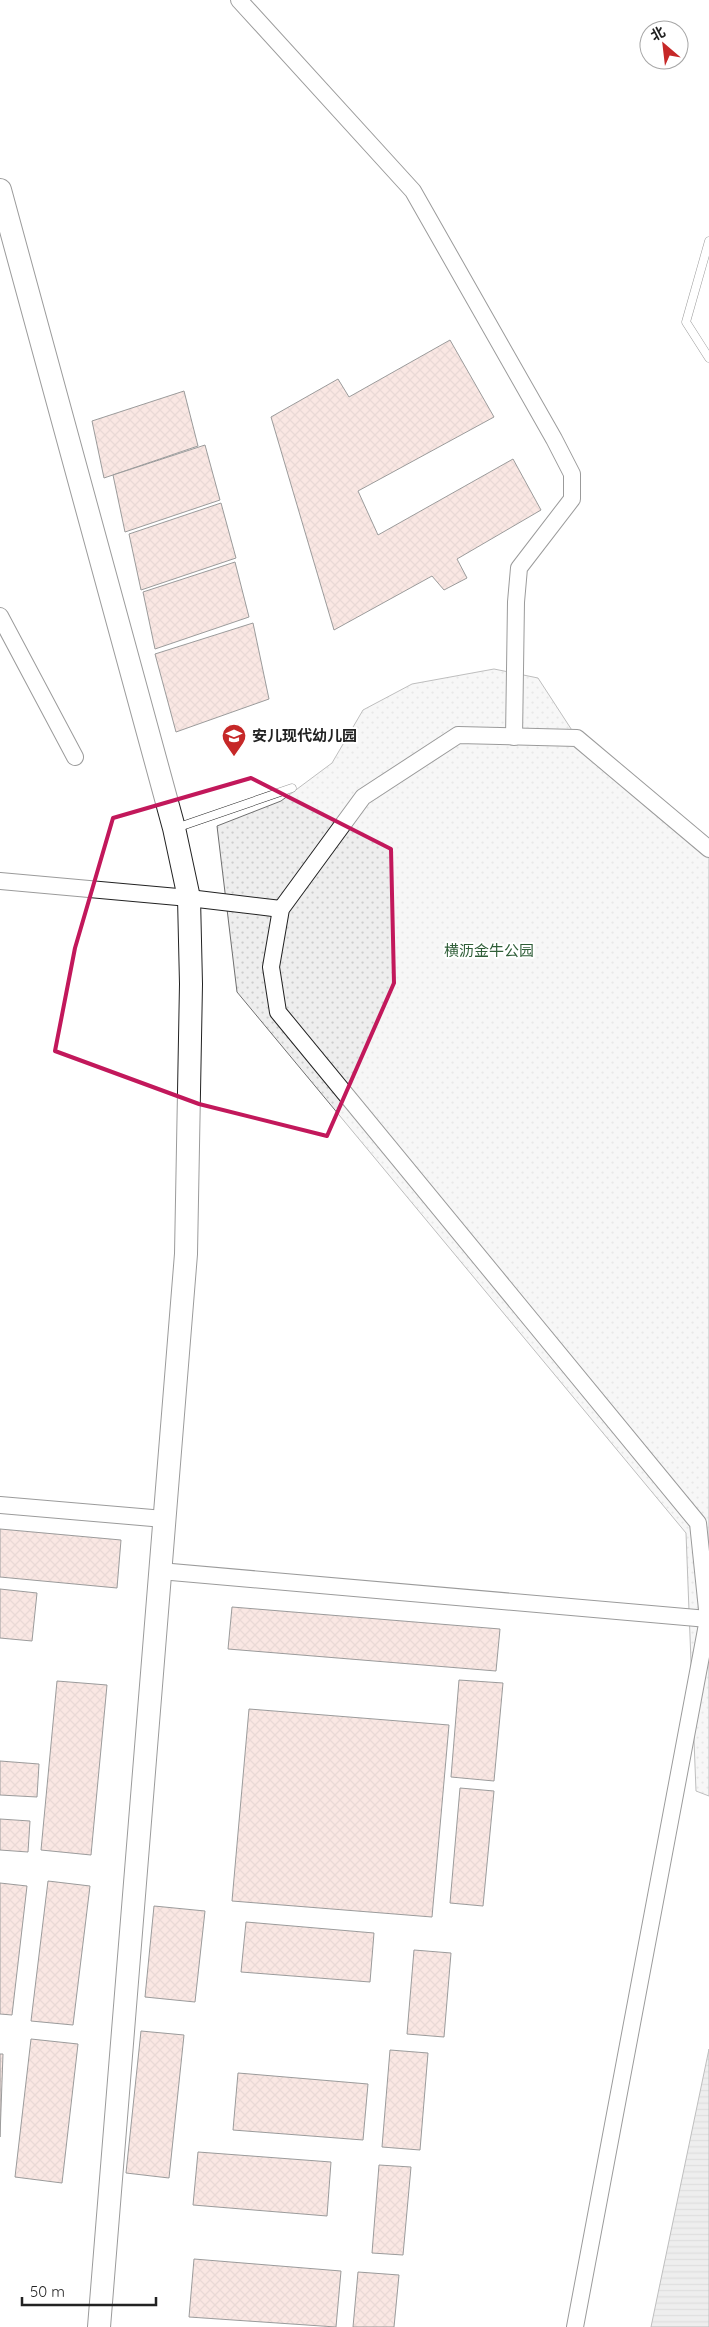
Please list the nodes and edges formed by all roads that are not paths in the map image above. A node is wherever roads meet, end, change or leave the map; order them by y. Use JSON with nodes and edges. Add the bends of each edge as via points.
{"nodes":[{"id":1,"x":239,"y":0,"type":"edge"},
{"id":2,"x":0,"y":190,"type":"edge"},
{"id":3,"x":709,"y":241,"type":"edge"},
{"id":4,"x":709,"y":358,"type":"edge"},
{"id":5,"x":0,"y":616,"type":"edge"},
{"id":6,"x":514,"y":737,"type":"junction"},
{"id":7,"x":75,"y":757,"type":"dead end"},
{"id":8,"x":292,"y":788,"type":"dead end"},
{"id":9,"x":174,"y":828,"type":"junction"},
{"id":10,"x":709,"y":849,"type":"edge"},
{"id":11,"x":0,"y":880,"type":"edge"},
{"id":12,"x":189,"y":898,"type":"junction"},
{"id":13,"x":281,"y":909,"type":"junction"},
{"id":14,"x":0,"y":1505,"type":"edge"},
{"id":15,"x":164,"y":1519,"type":"junction"},
{"id":16,"x":160,"y":1571,"type":"junction"},
{"id":17,"x":708,"y":1619,"type":"edge"},
{"id":18,"x":99,"y":2327,"type":"edge"},
{"id":19,"x":574,"y":2327,"type":"edge"}],
"edges":[{"from":1,"to":6,"type":"street","via":[[412,191],[572,474],[572,499],[519,568]]},
{"from":2,"to":9,"type":"street"},
{"from":3,"to":4,"type":"lane","via":[[686,322]]},
{"from":5,"to":7,"type":"street"},
{"from":6,"to":10,"type":"street","via":[[578,738]]},
{"from":6,"to":13,"type":"street","via":[[458,735],[363,797]]},
{"from":8,"to":9,"type":"lane"},
{"from":9,"to":12,"type":"street"},
{"from":11,"to":12,"type":"street"},
{"from":12,"to":13,"type":"street"},
{"from":12,"to":15,"type":"street","via":[[191,984],[186,1254]]},
{"from":13,"to":17,"type":"street","via":[[271,967],[278,1012],[698,1523]]},
{"from":14,"to":15,"type":"street"},
{"from":15,"to":16,"type":"street"},
{"from":16,"to":17,"type":"street"},
{"from":16,"to":18,"type":"street"},
{"from":17,"to":19,"type":"street"}]}
